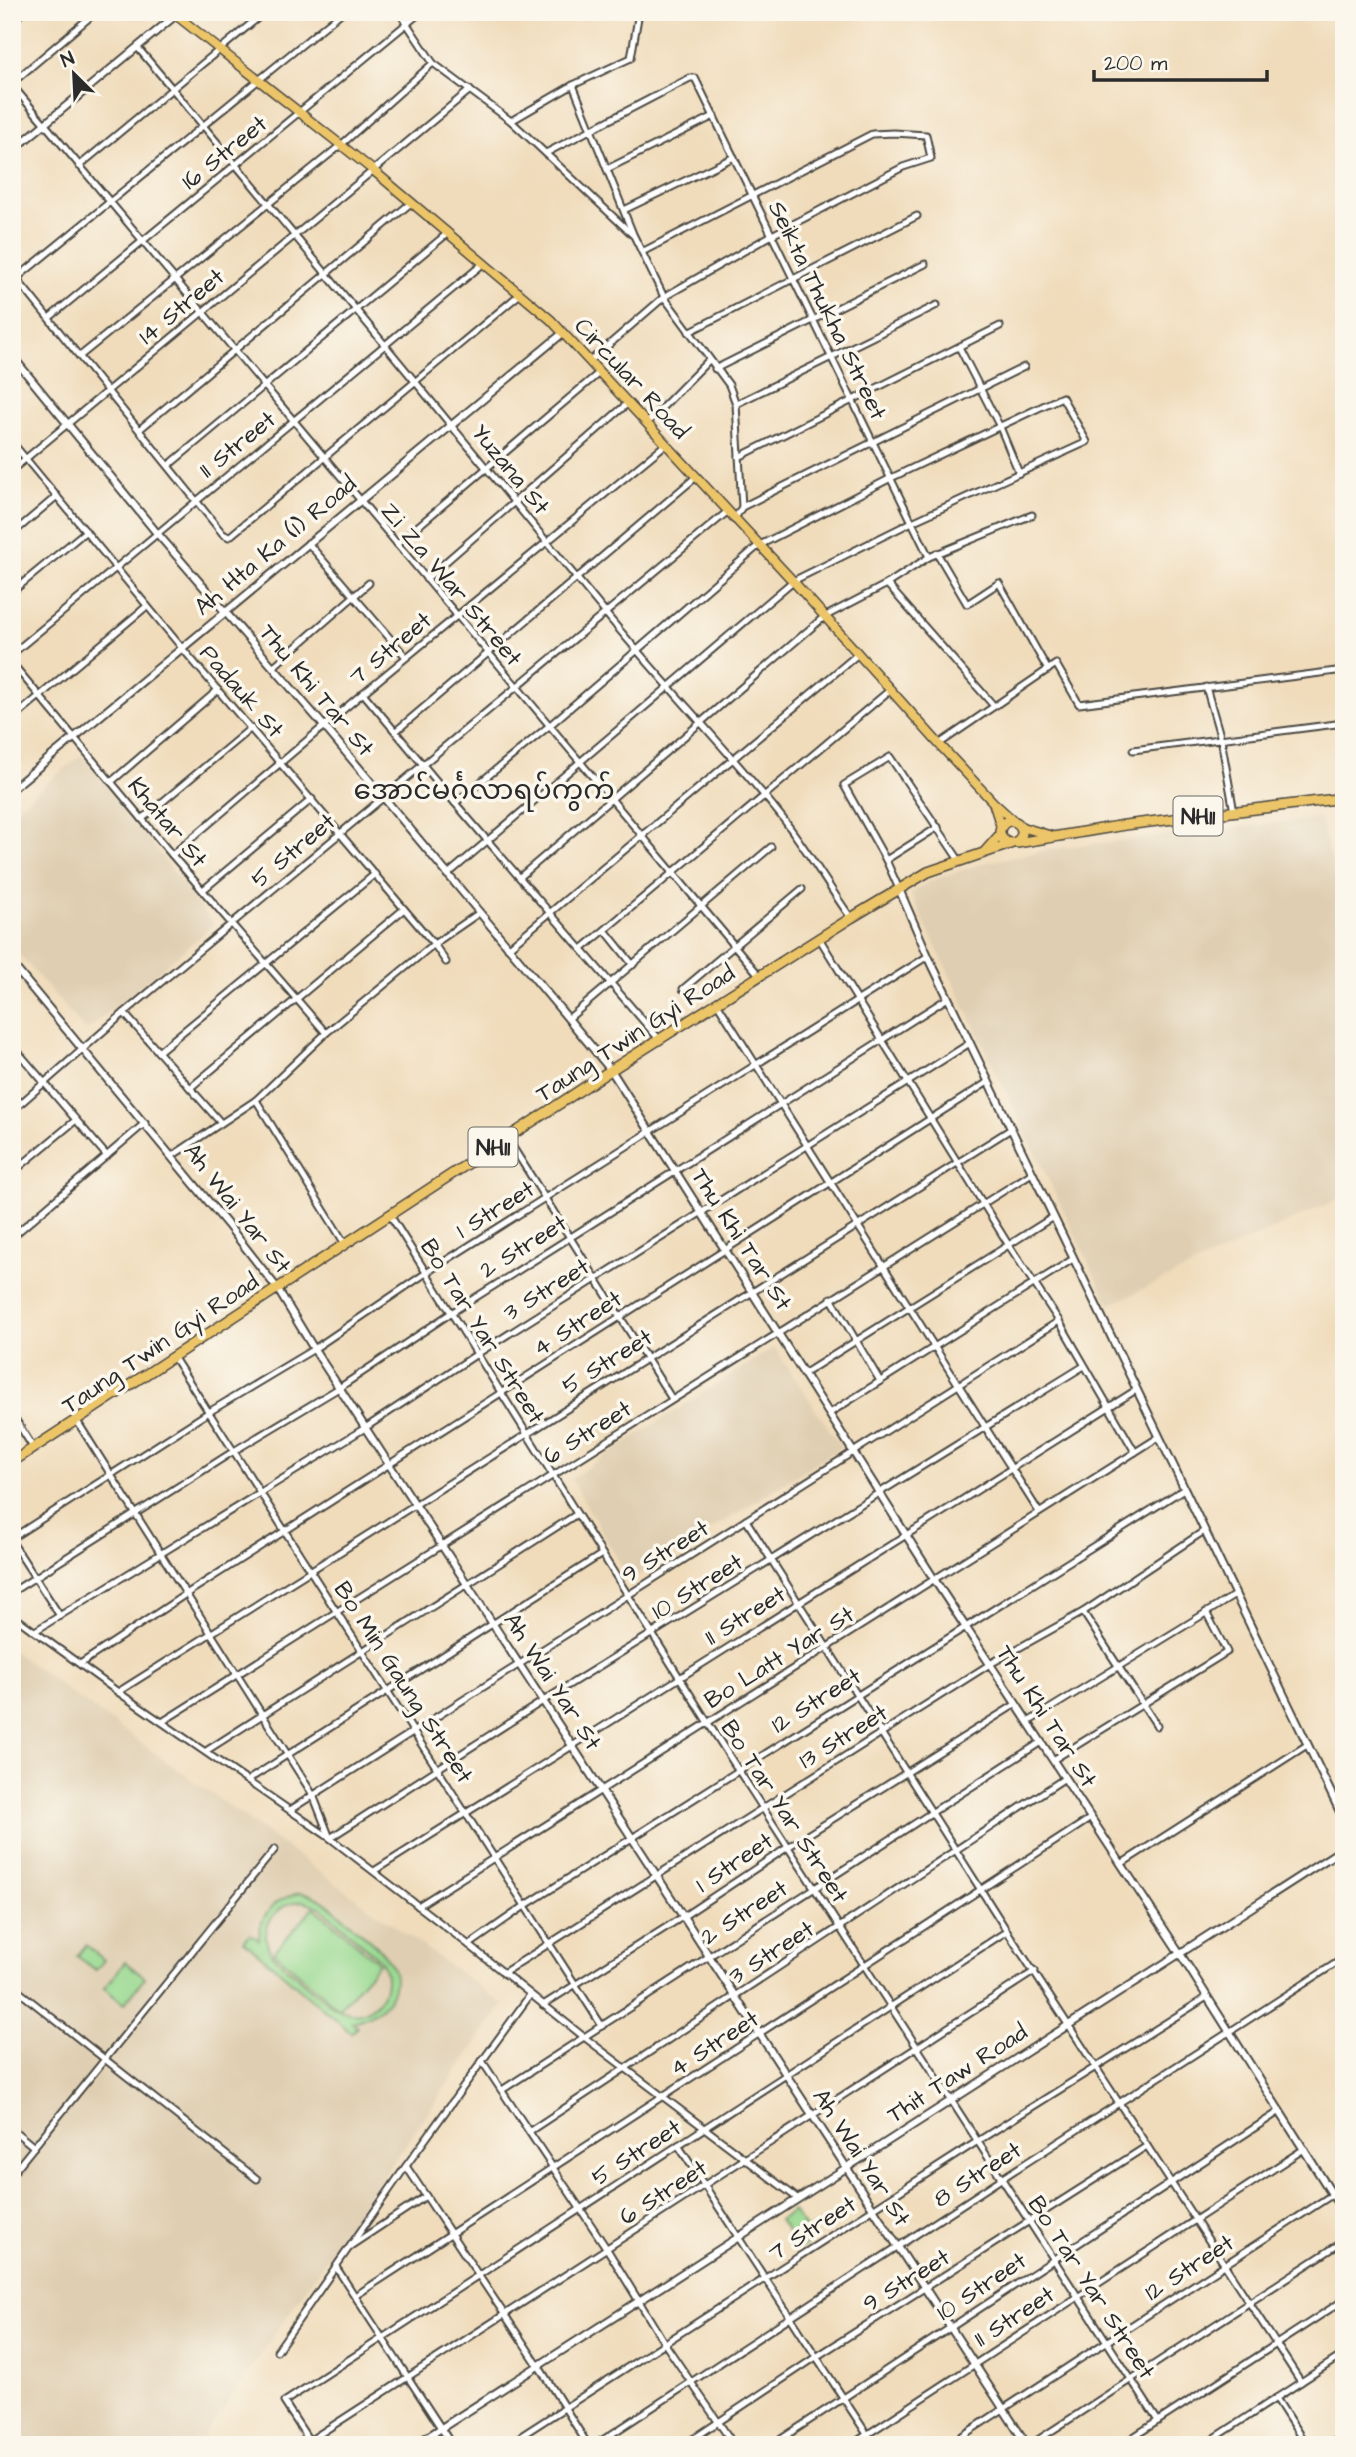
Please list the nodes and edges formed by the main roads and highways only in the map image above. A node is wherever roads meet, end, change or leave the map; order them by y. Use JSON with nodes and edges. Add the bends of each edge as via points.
{"nodes":[{"id":1,"x":176,"y":13,"type":"edge"},
{"id":2,"x":1344,"y":798,"type":"edge"},
{"id":3,"x":993,"y":802,"type":"junction"},
{"id":4,"x":1018,"y":824,"type":"junction"},
{"id":5,"x":1000,"y":830,"type":"junction"},
{"id":6,"x":1052,"y":835,"type":"junction"},
{"id":7,"x":1014,"y":843,"type":"junction"},
{"id":8,"x":985,"y":851,"type":"junction"},
{"id":9,"x":12,"y":1462,"type":"edge"}],
"edges":[{"from":1,"to":3,"type":"main road","name":"Circular Road","via":[[412,202],[564,333]]},
{"from":2,"to":6,"type":"highway","number":"NH11"},
{"from":3,"to":4,"type":"main road","name":"Circular Road"},
{"from":3,"to":5,"type":"main road"},
{"from":4,"to":5,"type":"highway","via":[[1005,823]]},
{"from":4,"to":6,"type":"main road","name":"Circular Road"},
{"from":4,"to":7,"type":"highway","via":[[1021,838]]},
{"from":5,"to":7,"type":"highway","via":[[1002,839]]},
{"from":5,"to":8,"type":"main road"},
{"from":6,"to":7,"type":"highway","number":"NH11"},
{"from":7,"to":8,"type":"highway","name":"Taung Twin Gyi Road","number":"NH11"},
{"from":8,"to":9,"type":"highway","name":"Taung Twin Gyi Road","number":"NH11","via":[[928,872],[759,975]]}]}
